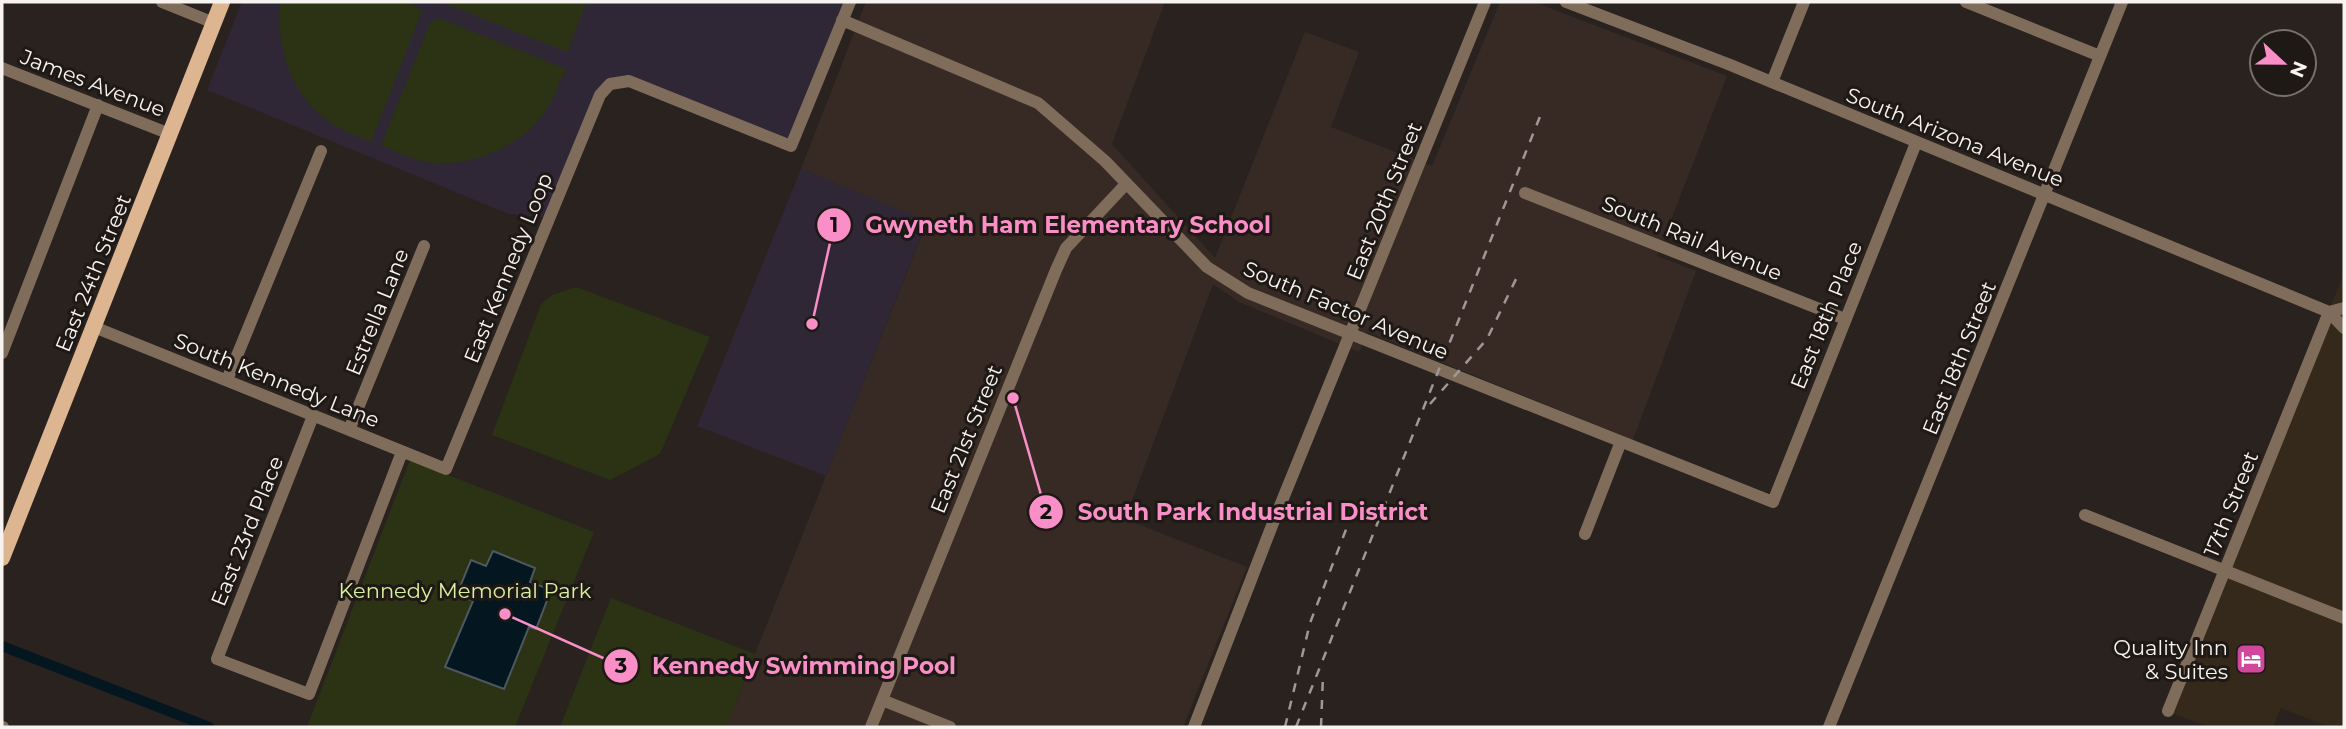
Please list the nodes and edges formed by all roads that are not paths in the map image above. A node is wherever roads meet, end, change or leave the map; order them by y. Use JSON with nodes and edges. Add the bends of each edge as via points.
{"nodes":[{"id":1,"x":162,"y":2,"type":"edge"},
{"id":2,"x":222,"y":2,"type":"edge"},
{"id":3,"x":850,"y":2,"type":"edge"},
{"id":4,"x":1485,"y":2,"type":"edge"},
{"id":5,"x":1566,"y":2,"type":"edge"},
{"id":6,"x":1804,"y":2,"type":"edge"},
{"id":7,"x":1966,"y":2,"type":"edge"},
{"id":8,"x":2122,"y":2,"type":"edge"},
{"id":9,"x":842,"y":20,"type":"junction"},
{"id":10,"x":214,"y":23,"type":"junction"},
{"id":11,"x":2100,"y":56,"type":"junction"},
{"id":12,"x":2,"y":68,"type":"edge"},
{"id":13,"x":1772,"y":82,"type":"junction"},
{"id":14,"x":99,"y":105,"type":"junction"},
{"id":15,"x":170,"y":134,"type":"junction"},
{"id":16,"x":1916,"y":143,"type":"junction"},
{"id":17,"x":321,"y":151,"type":"dead end"},
{"id":18,"x":1126,"y":184,"type":"junction"},
{"id":19,"x":1525,"y":192,"type":"dead end"},
{"id":20,"x":2045,"y":194,"type":"junction"},
{"id":21,"x":424,"y":247,"type":"dead end"},
{"id":22,"x":2344,"y":308,"type":"edge"},
{"id":23,"x":2329,"y":312,"type":"junction"},
{"id":24,"x":1844,"y":319,"type":"junction"},
{"id":25,"x":94,"y":327,"type":"junction"},
{"id":26,"x":2344,"y":328,"type":"edge"},
{"id":27,"x":1352,"y":333,"type":"junction"},
{"id":28,"x":2,"y":353,"type":"edge"},
{"id":29,"x":227,"y":380,"type":"junction"},
{"id":30,"x":313,"y":416,"type":"junction"},
{"id":31,"x":349,"y":430,"type":"junction"},
{"id":32,"x":1620,"y":444,"type":"junction"},
{"id":33,"x":402,"y":452,"type":"junction"},
{"id":34,"x":446,"y":469,"type":"joint"},
{"id":35,"x":1773,"y":502,"type":"joint"},
{"id":36,"x":2085,"y":515,"type":"dead end"},
{"id":37,"x":1585,"y":534,"type":"dead end"},
{"id":38,"x":2,"y":558,"type":"edge"},
{"id":39,"x":2225,"y":570,"type":"junction"},
{"id":40,"x":2344,"y":618,"type":"edge"},
{"id":41,"x":882,"y":700,"type":"junction"},
{"id":42,"x":2168,"y":711,"type":"dead end"},
{"id":43,"x":871,"y":727,"type":"edge"},
{"id":44,"x":950,"y":727,"type":"edge"},
{"id":45,"x":1194,"y":727,"type":"edge"},
{"id":46,"x":1829,"y":727,"type":"edge"}],
"edges":[{"from":1,"to":10,"type":"street"},
{"from":2,"to":10,"type":"main road","name":"East 24th Street"},
{"from":3,"to":9,"type":"street"},
{"from":4,"to":27,"type":"street","name":"East 20th Street"},
{"from":5,"to":13,"type":"street","name":"South Arizona Avenue"},
{"from":6,"to":13,"type":"street"},
{"from":7,"to":11,"type":"street"},
{"from":8,"to":11,"type":"street","name":"East 18th Street"},
{"from":9,"to":18,"type":"street","name":"South Factor Avenue","via":[[1038,103]]},
{"from":9,"to":34,"type":"street","name":"East Kennedy Loop","via":[[790,146],[629,81],[610,84],[600,94]]},
{"from":10,"to":15,"type":"main road","name":"East 24th Street"},
{"from":11,"to":20,"type":"street","name":"East 18th Street"},
{"from":12,"to":14,"type":"street","name":"James Avenue"},
{"from":13,"to":16,"type":"street","name":"South Arizona Avenue"},
{"from":14,"to":15,"type":"street","name":"James Avenue"},
{"from":14,"to":28,"type":"street"},
{"from":15,"to":25,"type":"main road","name":"East 24th Street"},
{"from":16,"to":20,"type":"street","name":"South Arizona Avenue"},
{"from":16,"to":24,"type":"street","name":"East 18th Place"},
{"from":17,"to":29,"type":"street"},
{"from":18,"to":27,"type":"street","name":"South Factor Avenue","via":[[1207,267],[1248,293]]},
{"from":18,"to":41,"type":"street","name":"East 21st Street","via":[[1066,248]]},
{"from":19,"to":24,"type":"street","name":"South Rail Avenue"},
{"from":20,"to":23,"type":"street","name":"South Arizona Avenue"},
{"from":20,"to":46,"type":"street","name":"East 18th Street"},
{"from":21,"to":31,"type":"street","name":"Estrella Lane"},
{"from":22,"to":23,"type":"street"},
{"from":23,"to":26,"type":"street","name":"South Arizona Avenue"},
{"from":23,"to":39,"type":"street","name":"17th Street"},
{"from":24,"to":35,"type":"street","name":"East 18th Place"},
{"from":25,"to":29,"type":"street","name":"South Kennedy Lane"},
{"from":25,"to":38,"type":"main road","name":"East 24th Street"},
{"from":27,"to":32,"type":"street","name":"South Factor Avenue"},
{"from":27,"to":45,"type":"street","name":"East 20th Street"},
{"from":29,"to":30,"type":"street","name":"South Kennedy Lane"},
{"from":30,"to":31,"type":"street","name":"South Kennedy Lane"},
{"from":30,"to":33,"type":"street","name":"East 23rd Place","via":[[217,659],[309,694]]},
{"from":31,"to":33,"type":"street","name":"South Kennedy Lane"},
{"from":32,"to":35,"type":"street","name":"South Factor Avenue"},
{"from":32,"to":37,"type":"street"},
{"from":33,"to":34,"type":"street","name":"South Kennedy Lane"},
{"from":36,"to":39,"type":"street"},
{"from":39,"to":40,"type":"street"},
{"from":39,"to":42,"type":"street","name":"17th Street"},
{"from":41,"to":43,"type":"street","name":"East 21st Street"},
{"from":41,"to":44,"type":"street"}]}
